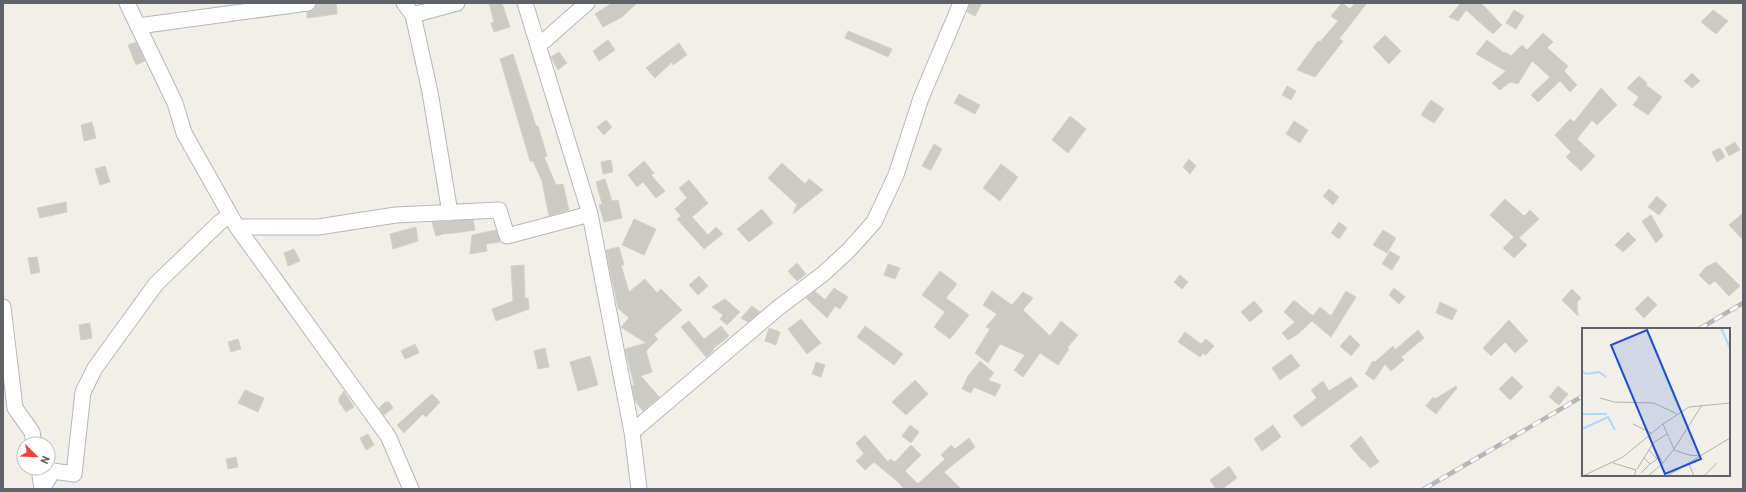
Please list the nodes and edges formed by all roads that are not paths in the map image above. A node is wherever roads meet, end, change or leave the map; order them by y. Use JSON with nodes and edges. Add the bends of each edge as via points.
{"nodes":[{"id":1,"x":127,"y":3,"type":"edge"},
{"id":2,"x":308,"y":3,"type":"edge"},
{"id":3,"x":404,"y":3,"type":"edge"},
{"id":4,"x":457,"y":3,"type":"edge"},
{"id":5,"x":525,"y":3,"type":"edge"},
{"id":6,"x":587,"y":3,"type":"edge"},
{"id":7,"x":961,"y":3,"type":"edge"},
{"id":8,"x":412,"y":15,"type":"junction"},
{"id":9,"x":138,"y":26,"type":"junction"},
{"id":10,"x":544,"y":41,"type":"dead end"},
{"id":11,"x":450,"y":213,"type":"junction"},
{"id":12,"x":590,"y":214,"type":"junction"},
{"id":13,"x":234,"y":221,"type":"junction"},
{"id":14,"x":4,"y":317,"type":"edge"},
{"id":15,"x":632,"y":432,"type":"junction"},
{"id":16,"x":33,"y":436,"type":"edge"},
{"id":17,"x":40,"y":476,"type":"edge"},
{"id":18,"x":42,"y":489,"type":"edge"},
{"id":19,"x":411,"y":489,"type":"edge"},
{"id":20,"x":639,"y":489,"type":"edge"}],
"edges":[{"from":1,"to":9,"type":"street"},
{"from":2,"to":9,"type":"street"},
{"from":3,"to":8,"type":"street"},
{"from":4,"to":8,"type":"street"},
{"from":5,"to":12,"type":"street"},
{"from":6,"to":10,"type":"street"},
{"from":7,"to":15,"type":"street","via":[[921,98],[896,175],[874,222],[823,274],[778,308]]},
{"from":8,"to":11,"type":"street","via":[[430,92]]},
{"from":9,"to":13,"type":"street","via":[[175,103],[184,133]]},
{"from":11,"to":12,"type":"street","via":[[499,210],[507,236]]},
{"from":11,"to":13,"type":"street","via":[[396,215],[318,227]]},
{"from":12,"to":15,"type":"street"},
{"from":13,"to":18,"type":"street","via":[[218,223],[156,284],[95,368],[83,392],[74,474],[53,471]]},
{"from":13,"to":19,"type":"street","via":[[388,436]]},
{"from":14,"to":16,"type":"street","via":[[15,408]]},
{"from":15,"to":20,"type":"street"},
{"from":17,"to":18,"type":"street"}]}
